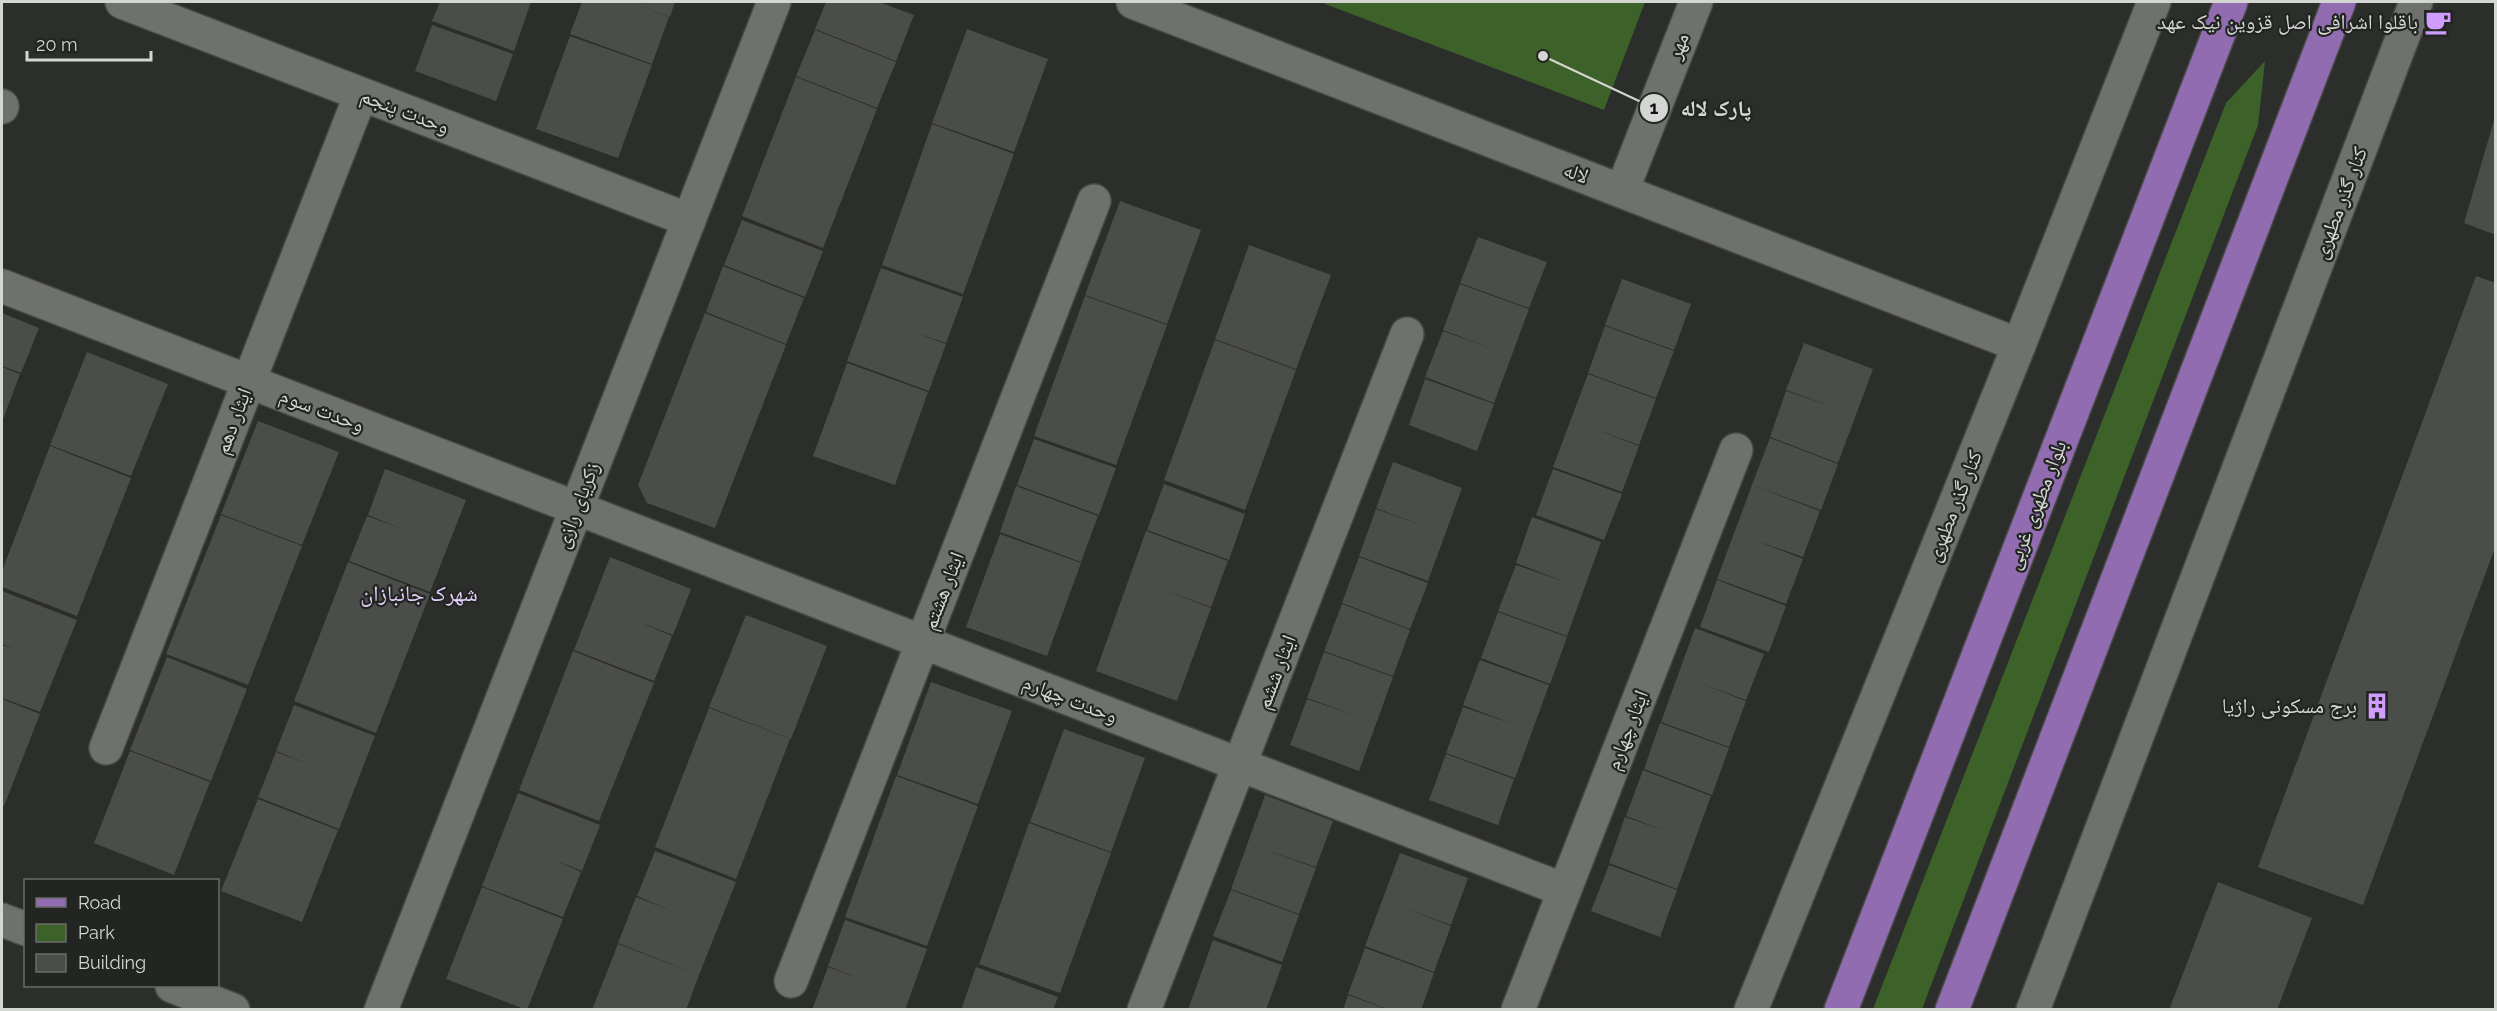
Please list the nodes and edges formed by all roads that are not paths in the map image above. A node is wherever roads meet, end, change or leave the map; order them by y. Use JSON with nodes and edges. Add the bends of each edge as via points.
{"nodes":[{"id":1,"x":122,"y":2,"type":"edge"},
{"id":2,"x":774,"y":2,"type":"edge"},
{"id":3,"x":1132,"y":2,"type":"edge"},
{"id":4,"x":1696,"y":2,"type":"edge"},
{"id":5,"x":2154,"y":2,"type":"edge"},
{"id":6,"x":2230,"y":2,"type":"edge"},
{"id":7,"x":2339,"y":2,"type":"edge"},
{"id":8,"x":2416,"y":2,"type":"edge"},
{"id":9,"x":361,"y":94,"type":"junction"},
{"id":10,"x":1622,"y":191,"type":"junction"},
{"id":11,"x":1094,"y":201,"type":"dead end"},
{"id":12,"x":689,"y":220,"type":"junction"},
{"id":13,"x":2,"y":286,"type":"edge"},
{"id":14,"x":1407,"y":334,"type":"dead end"},
{"id":15,"x":2019,"y":345,"type":"junction"},
{"id":16,"x":248,"y":381,"type":"junction"},
{"id":17,"x":1736,"y":450,"type":"dead end"},
{"id":18,"x":576,"y":508,"type":"junction"},
{"id":19,"x":923,"y":642,"type":"junction"},
{"id":20,"x":106,"y":748,"type":"dead end"},
{"id":21,"x":1240,"y":764,"type":"junction"},
{"id":22,"x":1564,"y":890,"type":"junction"},
{"id":23,"x":2,"y":920,"type":"edge"},
{"id":24,"x":24,"y":928,"type":"edge"},
{"id":25,"x":791,"y":981,"type":"dead end"},
{"id":26,"x":175,"y":987,"type":"edge"},
{"id":27,"x":234,"y":1010,"type":"edge"},
{"id":28,"x":381,"y":1010,"type":"edge"},
{"id":29,"x":1144,"y":1010,"type":"edge"},
{"id":30,"x":1518,"y":1010,"type":"edge"},
{"id":31,"x":1751,"y":1010,"type":"edge"},
{"id":32,"x":1841,"y":1010,"type":"edge"},
{"id":33,"x":1952,"y":1010,"type":"edge"},
{"id":34,"x":2033,"y":1010,"type":"edge"}],
"edges":[{"from":1,"to":9,"type":"street","name":"وحدت پنجم"},
{"from":2,"to":12,"type":"street","name":"زکریای رازی"},
{"from":3,"to":10,"type":"street","name":"لاله"},
{"from":4,"to":10,"type":"street","name":"مهر"},
{"from":5,"to":15,"type":"street","name":"کنار گذر مطهری"},
{"from":6,"to":32,"type":"main road","name":"بلوار مطهری غربی"},
{"from":7,"to":33,"type":"main road"},
{"from":8,"to":34,"type":"street","name":"کنار گذر مطهری"},
{"from":9,"to":12,"type":"street","name":"وحدت پنجم"},
{"from":9,"to":16,"type":"street","name":"ایثار دهم"},
{"from":10,"to":15,"type":"street","name":"لاله"},
{"from":11,"to":19,"type":"street","name":"ایثار هشتم"},
{"from":12,"to":18,"type":"street","name":"زکریای رازی"},
{"from":13,"to":16,"type":"street","name":"وحدت سوم"},
{"from":14,"to":21,"type":"street","name":"ایثار ششم"},
{"from":15,"to":31,"type":"street","name":"کنار گذر مطهری"},
{"from":16,"to":18,"type":"street","name":"وحدت سوم"},
{"from":16,"to":20,"type":"street","name":"ایثار دهم"},
{"from":17,"to":22,"type":"street","name":"ایثار چهارم"},
{"from":18,"to":19,"type":"street","name":"وحدت چهارم"},
{"from":18,"to":28,"type":"street","name":"زکریای رازی"},
{"from":19,"to":21,"type":"street","name":"وحدت چهارم"},
{"from":19,"to":25,"type":"street","name":"ایثار هشتم"},
{"from":21,"to":22,"type":"street","name":"وحدت چهارم"},
{"from":21,"to":29,"type":"street","name":"ایثار ششم"},
{"from":22,"to":30,"type":"street","name":"ایثار چهارم"},
{"from":23,"to":24,"type":"street"},
{"from":26,"to":27,"type":"street"}]}
